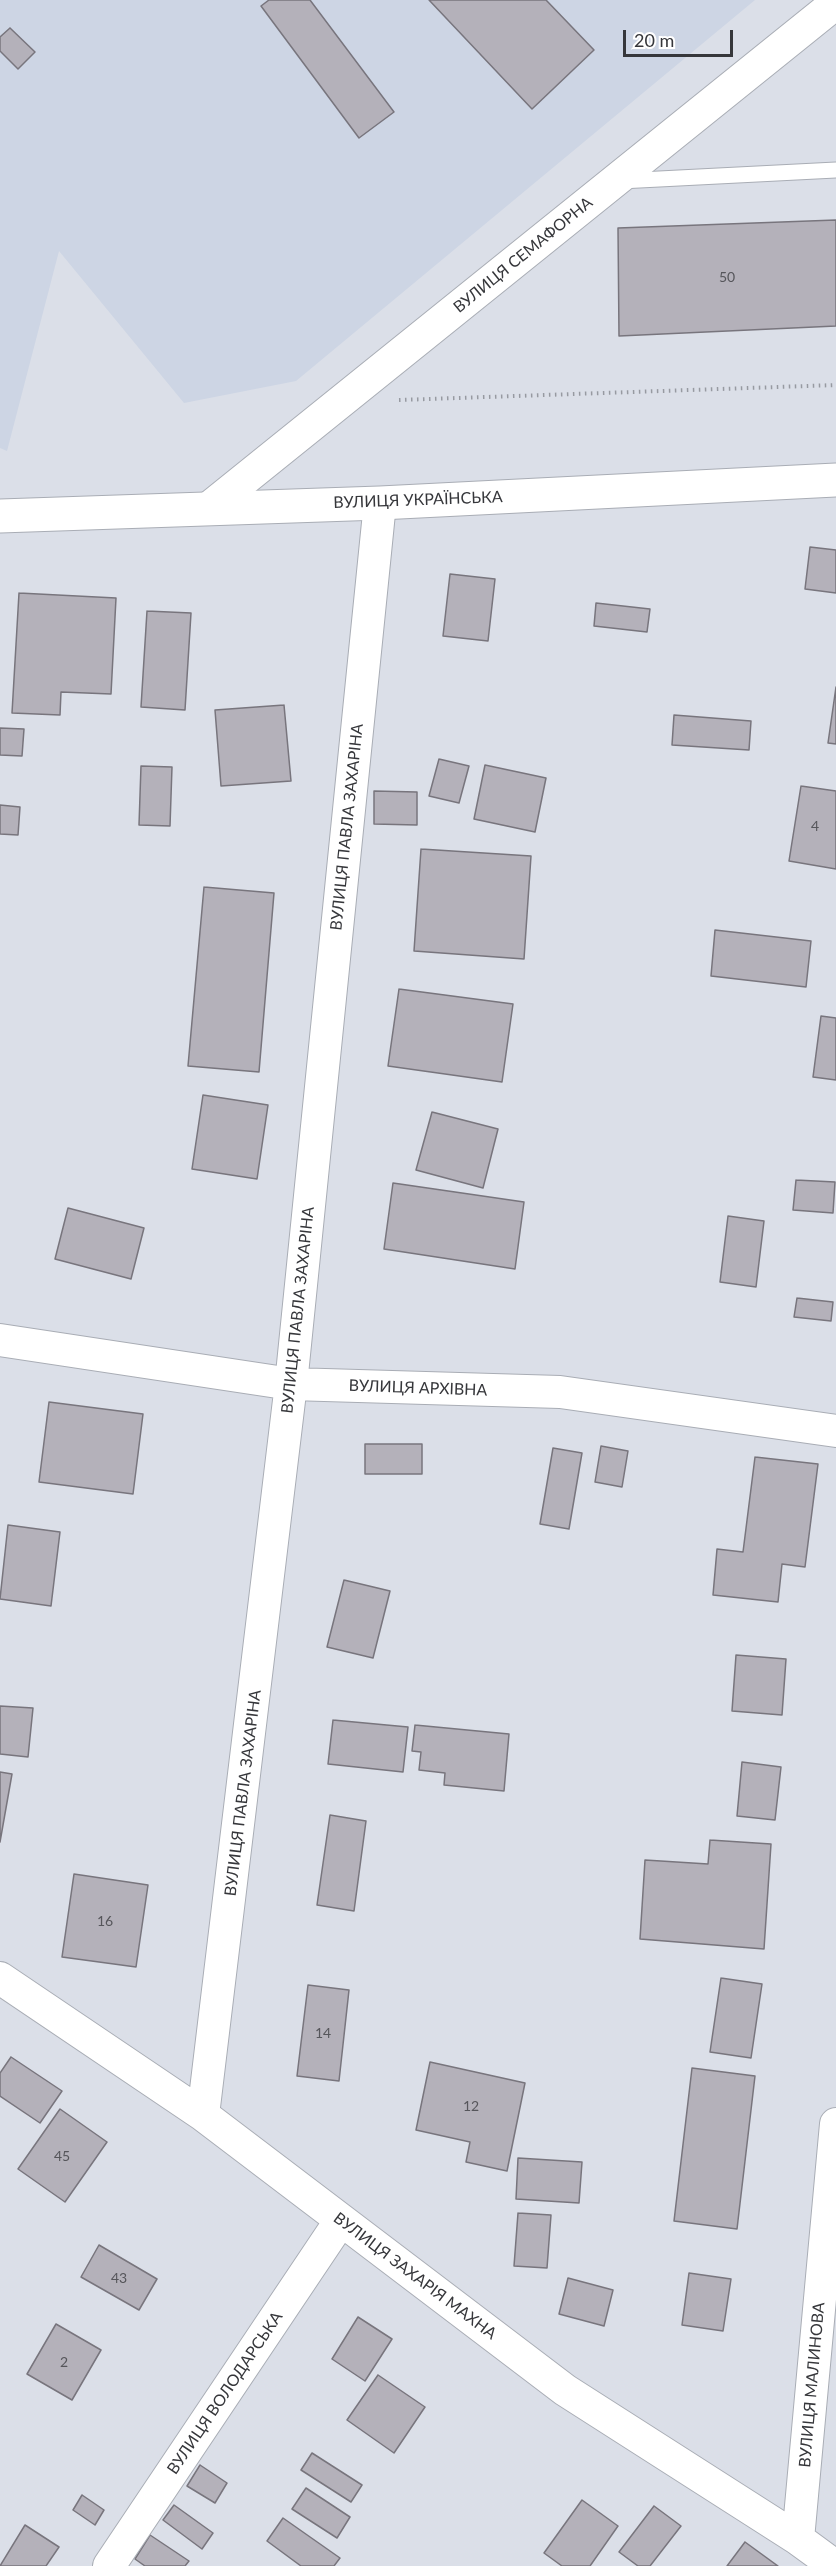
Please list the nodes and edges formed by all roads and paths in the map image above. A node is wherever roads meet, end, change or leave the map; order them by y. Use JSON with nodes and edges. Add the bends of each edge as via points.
{"nodes":[{"id":1,"x":836,"y":3,"type":"edge"},
{"id":2,"x":836,"y":170,"type":"edge"},
{"id":3,"x":614,"y":182,"type":"junction"},
{"id":4,"x":836,"y":385,"type":"edge"},
{"id":5,"x":396,"y":400,"type":"dead end"},
{"id":6,"x":836,"y":480,"type":"edge"},
{"id":7,"x":380,"y":503,"type":"junction"},
{"id":8,"x":210,"y":507,"type":"junction"},
{"id":9,"x":0,"y":516,"type":"edge"},
{"id":10,"x":0,"y":1340,"type":"edge"},
{"id":11,"x":291,"y":1384,"type":"junction"},
{"id":12,"x":836,"y":1431,"type":"edge"},
{"id":13,"x":0,"y":1978,"type":"edge"},
{"id":14,"x":203,"y":2115,"type":"junction"},
{"id":15,"x":836,"y":2124,"type":"edge"},
{"id":16,"x":341,"y":2220,"type":"junction"},
{"id":17,"x":798,"y":2539,"type":"junction"},
{"id":18,"x":109,"y":2566,"type":"edge"},
{"id":19,"x":835,"y":2566,"type":"edge"}],
"edges":[{"from":1,"to":3,"type":"street","name":"ВУЛИЦЯ СЕМАФОРНА"},
{"from":2,"to":3,"type":"lane"},
{"from":3,"to":8,"type":"street","name":"ВУЛИЦЯ СЕМАФОРНА"},
{"from":4,"to":5,"type":"path"},
{"from":6,"to":7,"type":"main road","name":"ВУЛИЦЯ УКРАЇНСЬКА"},
{"from":7,"to":8,"type":"main road","name":"ВУЛИЦЯ УКРАЇНСЬКА"},
{"from":7,"to":11,"type":"street","name":"ВУЛИЦЯ ПАВЛА ЗАХАРІНА"},
{"from":8,"to":9,"type":"main road","name":"ВУЛИЦЯ УКРАЇНСЬКА"},
{"from":10,"to":11,"type":"street","name":"ВУЛИЦЯ АРХІВНА"},
{"from":11,"to":12,"type":"street","name":"ВУЛИЦЯ АРХІВНА","via":[[560,1392]]},
{"from":11,"to":14,"type":"street","name":"ВУЛИЦЯ ПАВЛА ЗАХАРІНА"},
{"from":13,"to":14,"type":"street","name":"ВУЛИЦЯ ЗАХАРІЯ МАХНА"},
{"from":14,"to":16,"type":"street","name":"ВУЛИЦЯ ЗАХАРІЯ МАХНА"},
{"from":15,"to":17,"type":"street","name":"ВУЛИЦЯ МАЛИНОВА"},
{"from":16,"to":17,"type":"street","name":"ВУЛИЦЯ ЗАХАРІЯ МАХНА","via":[[565,2390]]},
{"from":16,"to":18,"type":"street","name":"ВУЛИЦЯ ВОЛОДАРСЬКА"},
{"from":17,"to":19,"type":"street","name":"ВУЛИЦЯ ЗАХАРІЯ МАХНА"}]}
